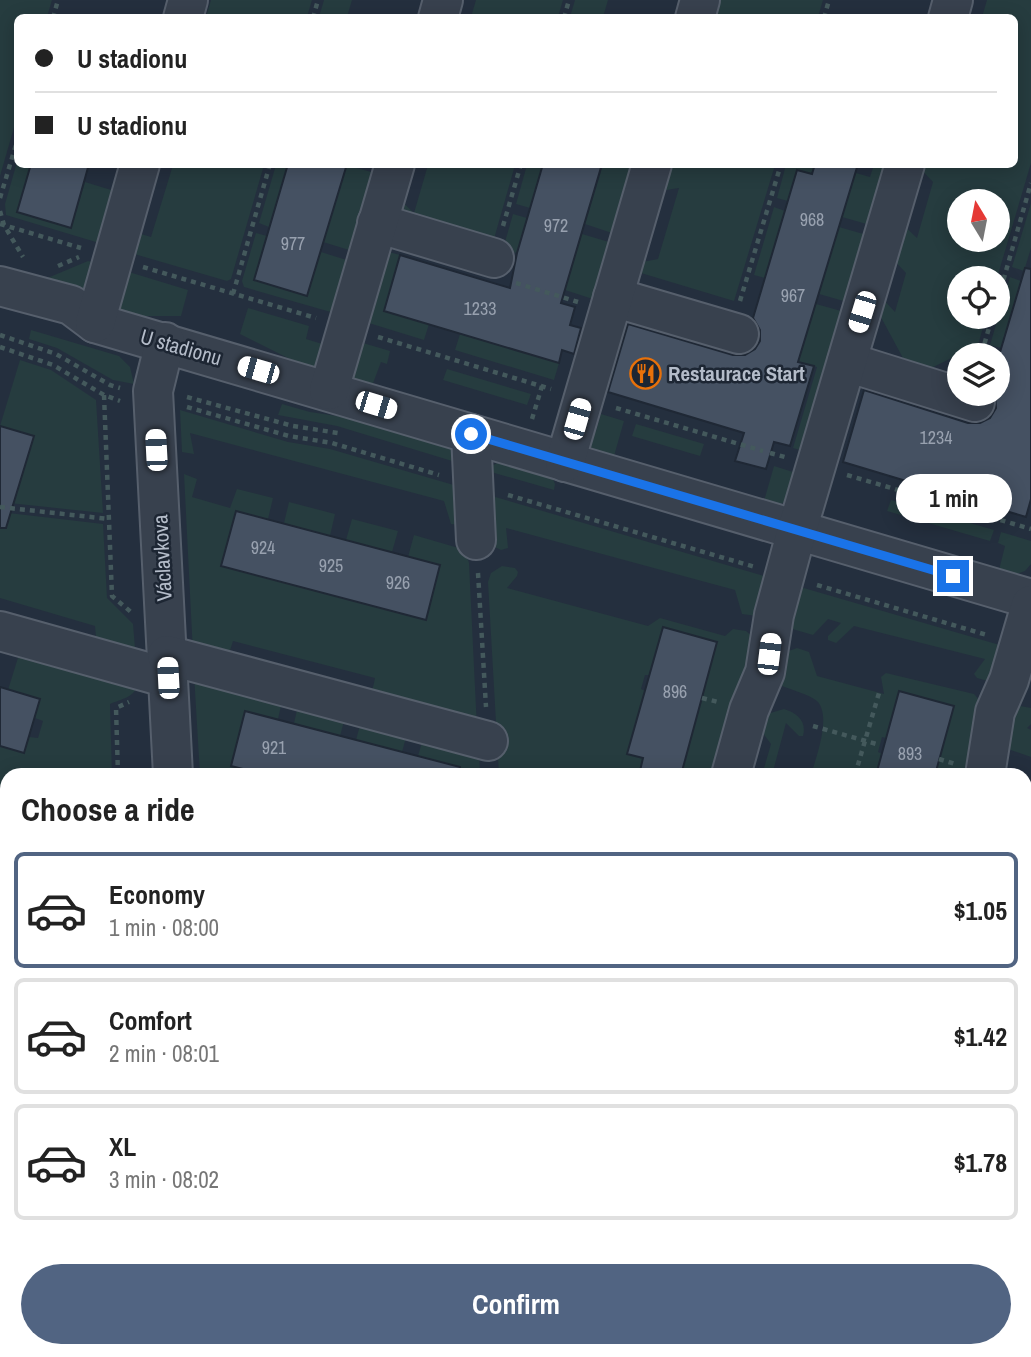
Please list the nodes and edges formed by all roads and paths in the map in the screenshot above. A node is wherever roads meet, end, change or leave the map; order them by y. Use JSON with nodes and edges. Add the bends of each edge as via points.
{"nodes":[{"id":1,"x":14,"y":151,"type":"edge"},
{"id":2,"x":139,"y":168,"type":"edge"},
{"id":3,"x":269,"y":168,"type":"edge"},
{"id":4,"x":394,"y":168,"type":"edge"},
{"id":5,"x":520,"y":168,"type":"edge"},
{"id":6,"x":650,"y":168,"type":"edge"},
{"id":7,"x":779,"y":168,"type":"edge"},
{"id":8,"x":904,"y":168,"type":"edge"},
{"id":9,"x":1031,"y":183,"type":"edge"},
{"id":10,"x":0,"y":198,"type":"edge"},
{"id":11,"x":0,"y":211,"type":"edge"},
{"id":12,"x":377,"y":223,"type":"junction"},
{"id":13,"x":80,"y":256,"type":"dead end"},
{"id":14,"x":494,"y":258,"type":"junction"},
{"id":15,"x":1007,"y":266,"type":"edge"},
{"id":16,"x":46,"y":271,"type":"dead end"},
{"id":17,"x":15,"y":276,"type":"edge"},
{"id":18,"x":233,"y":294,"type":"dead end"},
{"id":19,"x":595,"y":299,"type":"junction"},
{"id":20,"x":0,"y":312,"type":"edge"},
{"id":21,"x":95,"y":323,"type":"junction"},
{"id":22,"x":735,"y":333,"type":"joint"},
{"id":23,"x":0,"y":335,"type":"edge"},
{"id":24,"x":165,"y":342,"type":"junction"},
{"id":25,"x":0,"y":347,"type":"edge"},
{"id":26,"x":847,"y":362,"type":"junction"},
{"id":27,"x":542,"y":386,"type":"dead end"},
{"id":28,"x":329,"y":390,"type":"junction"},
{"id":29,"x":947,"y":393,"type":"edge"},
{"id":30,"x":104,"y":396,"type":"junction"},
{"id":31,"x":154,"y":397,"type":"junction"},
{"id":32,"x":531,"y":421,"type":"dead end"},
{"id":33,"x":471,"y":434,"type":"junction"},
{"id":34,"x":348,"y":436,"type":"dead end"},
{"id":35,"x":771,"y":453,"type":"dead end"},
{"id":36,"x":565,"y":462,"type":"junction"},
{"id":37,"x":816,"y":466,"type":"junction"},
{"id":38,"x":473,"y":484,"type":"junction"},
{"id":39,"x":0,"y":507,"type":"edge"},
{"id":40,"x":109,"y":519,"type":"junction"},
{"id":41,"x":1031,"y":529,"type":"edge"},
{"id":42,"x":797,"y":530,"type":"junction"},
{"id":43,"x":476,"y":540,"type":"joint"},
{"id":44,"x":784,"y":576,"type":"junction"},
{"id":45,"x":1031,"y":599,"type":"edge"},
{"id":46,"x":1031,"y":605,"type":"edge"},
{"id":47,"x":139,"y":620,"type":"dead end"},
{"id":48,"x":0,"y":631,"type":"edge"},
{"id":49,"x":1019,"y":645,"type":"junction"},
{"id":50,"x":158,"y":677,"type":"junction"},
{"id":51,"x":879,"y":693,"type":"dead end"},
{"id":52,"x":813,"y":726,"type":"dead end"},
{"id":53,"x":488,"y":741,"type":"joint"},
{"id":54,"x":865,"y":741,"type":"junction"},
{"id":55,"x":880,"y":745,"type":"dead end"},
{"id":56,"x":118,"y":768,"type":"edge"},
{"id":57,"x":172,"y":768,"type":"edge"},
{"id":58,"x":733,"y":768,"type":"edge"},
{"id":59,"x":857,"y":768,"type":"edge"},
{"id":60,"x":987,"y":768,"type":"edge"}],
"edges":[{"from":1,"to":10,"type":"path"},
{"from":2,"to":21,"type":"street"},
{"from":3,"to":18,"type":"path"},
{"from":4,"to":12,"type":"street"},
{"from":5,"to":14,"type":"path"},
{"from":6,"to":19,"type":"street"},
{"from":7,"to":22,"type":"path"},
{"from":8,"to":26,"type":"street"},
{"from":9,"to":15,"type":"path"},
{"from":11,"to":17,"type":"path"},
{"from":12,"to":14,"type":"street"},
{"from":12,"to":28,"type":"street"},
{"from":13,"to":16,"type":"path"},
{"from":14,"to":19,"type":"path","via":[[489,275]]},
{"from":17,"to":21,"type":"street"},
{"from":19,"to":22,"type":"street"},
{"from":19,"to":36,"type":"street"},
{"from":20,"to":21,"type":"street","via":[[56,329]]},
{"from":21,"to":24,"type":"street","name":"U stadionu"},
{"from":23,"to":31,"type":"path","via":[[56,354],[110,385]]},
{"from":24,"to":28,"type":"street","name":"U stadionu"},
{"from":24,"to":31,"type":"street","name":"Václavkova"},
{"from":25,"to":30,"type":"path","via":[[53,365]]},
{"from":26,"to":29,"type":"street"},
{"from":26,"to":37,"type":"street"},
{"from":27,"to":32,"type":"path"},
{"from":28,"to":33,"type":"street","name":"U stadionu"},
{"from":30,"to":31,"type":"path","via":[[116,401]]},
{"from":30,"to":40,"type":"path"},
{"from":31,"to":34,"type":"path","via":[[172,393]]},
{"from":31,"to":38,"type":"path"},
{"from":31,"to":50,"type":"street","name":"Václavkova"},
{"from":33,"to":36,"type":"street","name":"U stadionu"},
{"from":33,"to":38,"type":"street"},
{"from":35,"to":37,"type":"path"},
{"from":36,"to":42,"type":"street","name":"U stadionu"},
{"from":37,"to":41,"type":"path"},
{"from":37,"to":42,"type":"street"},
{"from":38,"to":43,"type":"street"},
{"from":38,"to":44,"type":"path"},
{"from":39,"to":40,"type":"path"},
{"from":40,"to":47,"type":"path","via":[[112,596]]},
{"from":42,"to":44,"type":"street"},
{"from":42,"to":45,"type":"street","name":"U stadionu"},
{"from":43,"to":53,"type":"path"},
{"from":44,"to":49,"type":"path"},
{"from":44,"to":58,"type":"street","via":[[765,672]]},
{"from":46,"to":49,"type":"street"},
{"from":48,"to":50,"type":"street"},
{"from":49,"to":60,"type":"street","via":[[995,712]]},
{"from":50,"to":53,"type":"street"},
{"from":50,"to":56,"type":"path","via":[[116,708]]},
{"from":50,"to":57,"type":"street","name":"Václavkova"},
{"from":51,"to":54,"type":"path"},
{"from":52,"to":54,"type":"path"},
{"from":54,"to":55,"type":"path"},
{"from":54,"to":59,"type":"path"}]}
